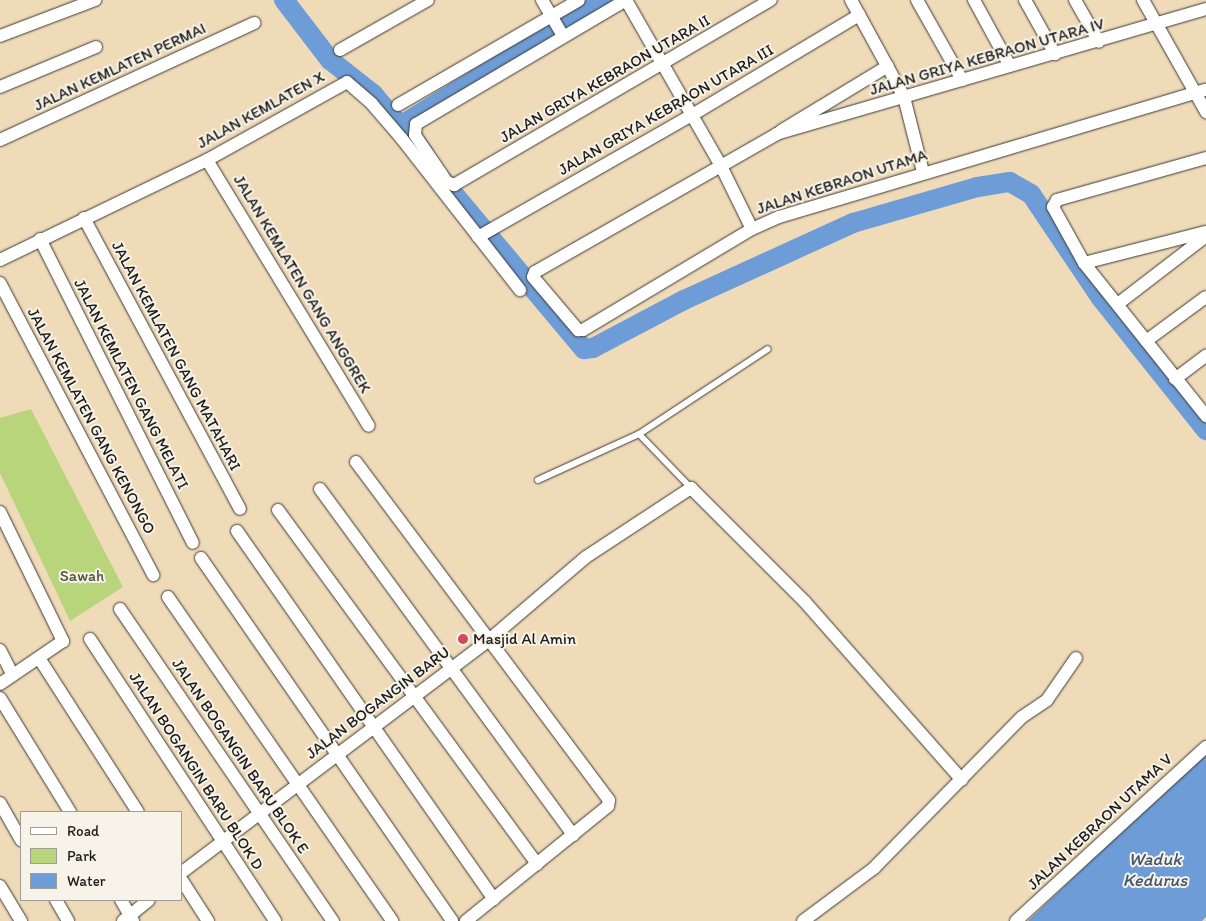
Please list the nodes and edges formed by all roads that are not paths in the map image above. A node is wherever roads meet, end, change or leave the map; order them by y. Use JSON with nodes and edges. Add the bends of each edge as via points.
{"nodes":[{"id":1,"x":95,"y":0,"type":"edge"},
{"id":2,"x":428,"y":0,"type":"edge"},
{"id":3,"x":542,"y":0,"type":"edge"},
{"id":4,"x":579,"y":0,"type":"edge"},
{"id":5,"x":626,"y":0,"type":"edge"},
{"id":6,"x":771,"y":0,"type":"edge"},
{"id":7,"x":851,"y":0,"type":"edge"},
{"id":8,"x":917,"y":0,"type":"edge"},
{"id":9,"x":974,"y":0,"type":"edge"},
{"id":10,"x":1025,"y":0,"type":"edge"},
{"id":11,"x":1075,"y":0,"type":"edge"},
{"id":12,"x":1143,"y":0,"type":"edge"},
{"id":13,"x":1203,"y":6,"type":"edge"},
{"id":14,"x":859,"y":15,"type":"junction"},
{"id":15,"x":552,"y":18,"type":"junction"},
{"id":16,"x":254,"y":23,"type":"dead end"},
{"id":17,"x":1159,"y":24,"type":"junction"},
{"id":18,"x":562,"y":34,"type":"junction"},
{"id":19,"x":0,"y":36,"type":"edge"},
{"id":20,"x":1099,"y":42,"type":"junction"},
{"id":21,"x":96,"y":48,"type":"dead end"},
{"id":22,"x":340,"y":50,"type":"dead end"},
{"id":23,"x":1055,"y":54,"type":"junction"},
{"id":24,"x":662,"y":66,"type":"junction"},
{"id":25,"x":888,"y":66,"type":"junction"},
{"id":26,"x":1010,"y":66,"type":"junction"},
{"id":27,"x":962,"y":80,"type":"junction"},
{"id":28,"x":0,"y":87,"type":"edge"},
{"id":29,"x":1201,"y":91,"type":"edge"},
{"id":30,"x":904,"y":97,"type":"junction"},
{"id":31,"x":398,"y":105,"type":"dead end"},
{"id":32,"x":1206,"y":112,"type":"edge"},
{"id":33,"x":692,"y":115,"type":"junction"},
{"id":34,"x":777,"y":134,"type":"junction"},
{"id":35,"x":0,"y":140,"type":"edge"},
{"id":36,"x":1206,"y":158,"type":"edge"},
{"id":37,"x":207,"y":160,"type":"junction"},
{"id":38,"x":720,"y":164,"type":"junction"},
{"id":39,"x":923,"y":172,"type":"junction"},
{"id":40,"x":84,"y":218,"type":"junction"},
{"id":41,"x":752,"y":228,"type":"junction"},
{"id":42,"x":1206,"y":232,"type":"edge"},
{"id":43,"x":483,"y":234,"type":"junction"},
{"id":44,"x":1206,"y":236,"type":"edge"},
{"id":45,"x":40,"y":239,"type":"junction"},
{"id":46,"x":0,"y":260,"type":"edge"},
{"id":47,"x":1084,"y":263,"type":"junction"},
{"id":48,"x":533,"y":275,"type":"joint"},
{"id":49,"x":0,"y":283,"type":"edge"},
{"id":50,"x":520,"y":290,"type":"dead end"},
{"id":51,"x":1206,"y":297,"type":"edge"},
{"id":52,"x":1119,"y":303,"type":"junction"},
{"id":53,"x":1146,"y":341,"type":"junction"},
{"id":54,"x":768,"y":349,"type":"dead end"},
{"id":55,"x":1206,"y":356,"type":"edge"},
{"id":56,"x":1175,"y":379,"type":"junction"},
{"id":57,"x":1206,"y":416,"type":"edge"},
{"id":58,"x":369,"y":426,"type":"dead end"},
{"id":59,"x":639,"y":434,"type":"junction"},
{"id":60,"x":356,"y":462,"type":"dead end"},
{"id":61,"x":538,"y":480,"type":"dead end"},
{"id":62,"x":320,"y":488,"type":"dead end"},
{"id":63,"x":691,"y":488,"type":"junction"},
{"id":64,"x":240,"y":509,"type":"dead end"},
{"id":65,"x":278,"y":510,"type":"dead end"},
{"id":66,"x":0,"y":512,"type":"edge"},
{"id":67,"x":237,"y":531,"type":"dead end"},
{"id":68,"x":193,"y":543,"type":"dead end"},
{"id":69,"x":201,"y":558,"type":"dead end"},
{"id":70,"x":152,"y":575,"type":"dead end"},
{"id":71,"x":168,"y":597,"type":"dead end"},
{"id":72,"x":120,"y":610,"type":"dead end"},
{"id":73,"x":90,"y":639,"type":"dead end"},
{"id":74,"x":490,"y":639,"type":"junction"},
{"id":75,"x":0,"y":650,"type":"edge"},
{"id":76,"x":39,"y":658,"type":"junction"},
{"id":77,"x":1076,"y":658,"type":"dead end"},
{"id":78,"x":453,"y":667,"type":"junction"},
{"id":79,"x":13,"y":675,"type":"junction"},
{"id":80,"x":0,"y":684,"type":"edge"},
{"id":81,"x":414,"y":695,"type":"junction"},
{"id":82,"x":0,"y":698,"type":"edge"},
{"id":83,"x":372,"y":727,"type":"junction"},
{"id":84,"x":1206,"y":747,"type":"edge"},
{"id":85,"x":338,"y":754,"type":"junction"},
{"id":86,"x":967,"y":774,"type":"junction"},
{"id":87,"x":298,"y":784,"type":"junction"},
{"id":88,"x":0,"y":803,"type":"edge"},
{"id":89,"x":69,"y":811,"type":"edge"},
{"id":90,"x":137,"y":811,"type":"edge"},
{"id":91,"x":260,"y":813,"type":"junction"},
{"id":92,"x":574,"y":834,"type":"junction"},
{"id":93,"x":20,"y":838,"type":"edge"},
{"id":94,"x":222,"y":841,"type":"junction"},
{"id":95,"x":538,"y":864,"type":"junction"},
{"id":96,"x":182,"y":872,"type":"edge"},
{"id":97,"x":182,"y":881,"type":"edge"},
{"id":98,"x":0,"y":886,"type":"edge"},
{"id":99,"x":494,"y":899,"type":"junction"},
{"id":100,"x":57,"y":901,"type":"edge"},
{"id":101,"x":121,"y":901,"type":"edge"},
{"id":102,"x":149,"y":901,"type":"edge"},
{"id":103,"x":129,"y":919,"type":"edge"},
{"id":104,"x":18,"y":920,"type":"edge"},
{"id":105,"x":68,"y":921,"type":"edge"},
{"id":106,"x":208,"y":921,"type":"edge"},
{"id":107,"x":275,"y":921,"type":"edge"},
{"id":108,"x":333,"y":921,"type":"edge"},
{"id":109,"x":392,"y":921,"type":"edge"},
{"id":110,"x":452,"y":921,"type":"edge"},
{"id":111,"x":466,"y":921,"type":"edge"},
{"id":112,"x":803,"y":921,"type":"edge"},
{"id":113,"x":1016,"y":921,"type":"edge"}],
"edges":[{"from":1,"to":19,"type":"street"},
{"from":2,"to":22,"type":"street"},
{"from":3,"to":15,"type":"street"},
{"from":4,"to":15,"type":"street"},
{"from":5,"to":18,"type":"street"},
{"from":5,"to":24,"type":"street"},
{"from":6,"to":24,"type":"street","name":"JALAN GRIYA KEBRAON UTARA II"},
{"from":7,"to":14,"type":"street"},
{"from":8,"to":27,"type":"street"},
{"from":9,"to":26,"type":"street"},
{"from":10,"to":23,"type":"street"},
{"from":11,"to":20,"type":"street"},
{"from":12,"to":17,"type":"street"},
{"from":13,"to":17,"type":"street","name":"JALAN GRIYA KEBRAON UTARA IV"},
{"from":14,"to":25,"type":"street"},
{"from":14,"to":33,"type":"street","name":"JALAN GRIYA KEBRAON UTARA III"},
{"from":15,"to":18,"type":"street"},
{"from":15,"to":31,"type":"street"},
{"from":16,"to":35,"type":"street","name":"JALAN KEMLATEN PERMAI"},
{"from":17,"to":20,"type":"street","name":"JALAN GRIYA KEBRAON UTARA IV"},
{"from":17,"to":29,"type":"street"},
{"from":18,"to":24,"type":"street","name":"JALAN GRIYA KEBRAON UTARA II","via":[[416,124],[415,135],[447,182],[454,185]]},
{"from":20,"to":23,"type":"street","name":"JALAN GRIYA KEBRAON UTARA IV"},
{"from":21,"to":28,"type":"street"},
{"from":23,"to":26,"type":"street","name":"JALAN GRIYA KEBRAON UTARA IV"},
{"from":24,"to":33,"type":"street"},
{"from":25,"to":30,"type":"street"},
{"from":25,"to":34,"type":"street","name":"JALAN GRIYA KEBRAON UTARA IV"},
{"from":26,"to":27,"type":"street","name":"JALAN GRIYA KEBRAON UTARA IV"},
{"from":27,"to":30,"type":"street","name":"JALAN GRIYA KEBRAON UTARA IV"},
{"from":29,"to":32,"type":"street"},
{"from":29,"to":39,"type":"street","name":"JALAN KEBRAON UTAMA"},
{"from":30,"to":34,"type":"street","name":"JALAN GRIYA KEBRAON UTARA IV"},
{"from":30,"to":39,"type":"street"},
{"from":33,"to":38,"type":"street"},
{"from":33,"to":43,"type":"street","name":"JALAN GRIYA KEBRAON UTARA III"},
{"from":34,"to":38,"type":"street","name":"JALAN GRIYA KEBRAON UTARA IV"},
{"from":36,"to":47,"type":"street","via":[[1057,200],[1053,207]]},
{"from":37,"to":40,"type":"street","name":"JALAN KEMLATEN X"},
{"from":37,"to":43,"type":"street","name":"JALAN KEMLATEN X","via":[[349,82]]},
{"from":37,"to":58,"type":"street","name":"JALAN KEMLATEN GANG ANGGREK"},
{"from":38,"to":41,"type":"street"},
{"from":38,"to":48,"type":"street","name":"JALAN GRIYA KEBRAON UTARA IV"},
{"from":39,"to":41,"type":"street","name":"JALAN KEBRAON UTAMA"},
{"from":40,"to":45,"type":"street","name":"JALAN KEMLATEN X"},
{"from":40,"to":64,"type":"street","name":"JALAN KEMLATEN GANG MATAHARI"},
{"from":41,"to":48,"type":"street","name":"JALAN KEBRAON UTAMA","via":[[583,330],[578,330],[540,289]]},
{"from":42,"to":47,"type":"street"},
{"from":43,"to":50,"type":"street","name":"JALAN KEMLATEN X"},
{"from":44,"to":52,"type":"street"},
{"from":45,"to":46,"type":"street","name":"JALAN KEMLATEN X"},
{"from":45,"to":68,"type":"street","name":"JALAN KEMLATEN GANG MELATI"},
{"from":47,"to":52,"type":"street"},
{"from":49,"to":70,"type":"street","name":"JALAN KEMLATEN GANG KENONGO"},
{"from":51,"to":53,"type":"street"},
{"from":52,"to":53,"type":"street"},
{"from":53,"to":56,"type":"street"},
{"from":54,"to":59,"type":"lane"},
{"from":55,"to":56,"type":"street"},
{"from":56,"to":57,"type":"street"},
{"from":59,"to":61,"type":"lane"},
{"from":59,"to":63,"type":"lane"},
{"from":60,"to":74,"type":"street"},
{"from":62,"to":78,"type":"street"},
{"from":63,"to":74,"type":"street","name":"JALAN BOGANGIN BARU","via":[[586,557]]},
{"from":63,"to":86,"type":"street"},
{"from":65,"to":81,"type":"street"},
{"from":66,"to":76,"type":"street","via":[[62,638],[62,643]]},
{"from":67,"to":83,"type":"street"},
{"from":69,"to":85,"type":"street"},
{"from":71,"to":87,"type":"street"},
{"from":72,"to":91,"type":"street","name":"JALAN BOGANGIN BARU BLOK E"},
{"from":73,"to":94,"type":"street","name":"JALAN BOGANGIN BARU BLOK D"},
{"from":74,"to":78,"type":"street","name":"JALAN BOGANGIN BARU"},
{"from":74,"to":92,"type":"street","via":[[609,800],[608,806]]},
{"from":75,"to":79,"type":"street"},
{"from":76,"to":79,"type":"street"},
{"from":76,"to":90,"type":"street"},
{"from":77,"to":86,"type":"street","via":[[1047,700],[1022,717]]},
{"from":78,"to":81,"type":"street","name":"JALAN BOGANGIN BARU"},
{"from":78,"to":92,"type":"street"},
{"from":79,"to":80,"type":"street"},
{"from":81,"to":83,"type":"street","name":"JALAN BOGANGIN BARU"},
{"from":81,"to":95,"type":"street"},
{"from":82,"to":89,"type":"street"},
{"from":83,"to":85,"type":"street","name":"JALAN BOGANGIN BARU"},
{"from":83,"to":99,"type":"street"},
{"from":84,"to":113,"type":"street","name":"JALAN KEBRAON UTAMA V"},
{"from":85,"to":87,"type":"street","name":"JALAN BOGANGIN BARU"},
{"from":85,"to":110,"type":"street"},
{"from":86,"to":112,"type":"street","via":[[874,868]]},
{"from":87,"to":91,"type":"street","name":"JALAN BOGANGIN BARU"},
{"from":87,"to":109,"type":"street"},
{"from":88,"to":93,"type":"street"},
{"from":91,"to":94,"type":"street","name":"JALAN BOGANGIN BARU"},
{"from":91,"to":108,"type":"street","name":"JALAN BOGANGIN BARU BLOK E"},
{"from":92,"to":95,"type":"street"},
{"from":94,"to":96,"type":"street","name":"JALAN BOGANGIN BARU"},
{"from":94,"to":107,"type":"street","name":"JALAN BOGANGIN BARU BLOK D"},
{"from":95,"to":99,"type":"street"},
{"from":97,"to":106,"type":"street"},
{"from":98,"to":104,"type":"street"},
{"from":99,"to":111,"type":"street"},
{"from":100,"to":105,"type":"street"},
{"from":101,"to":103,"type":"street"},
{"from":102,"to":103,"type":"street"}]}
